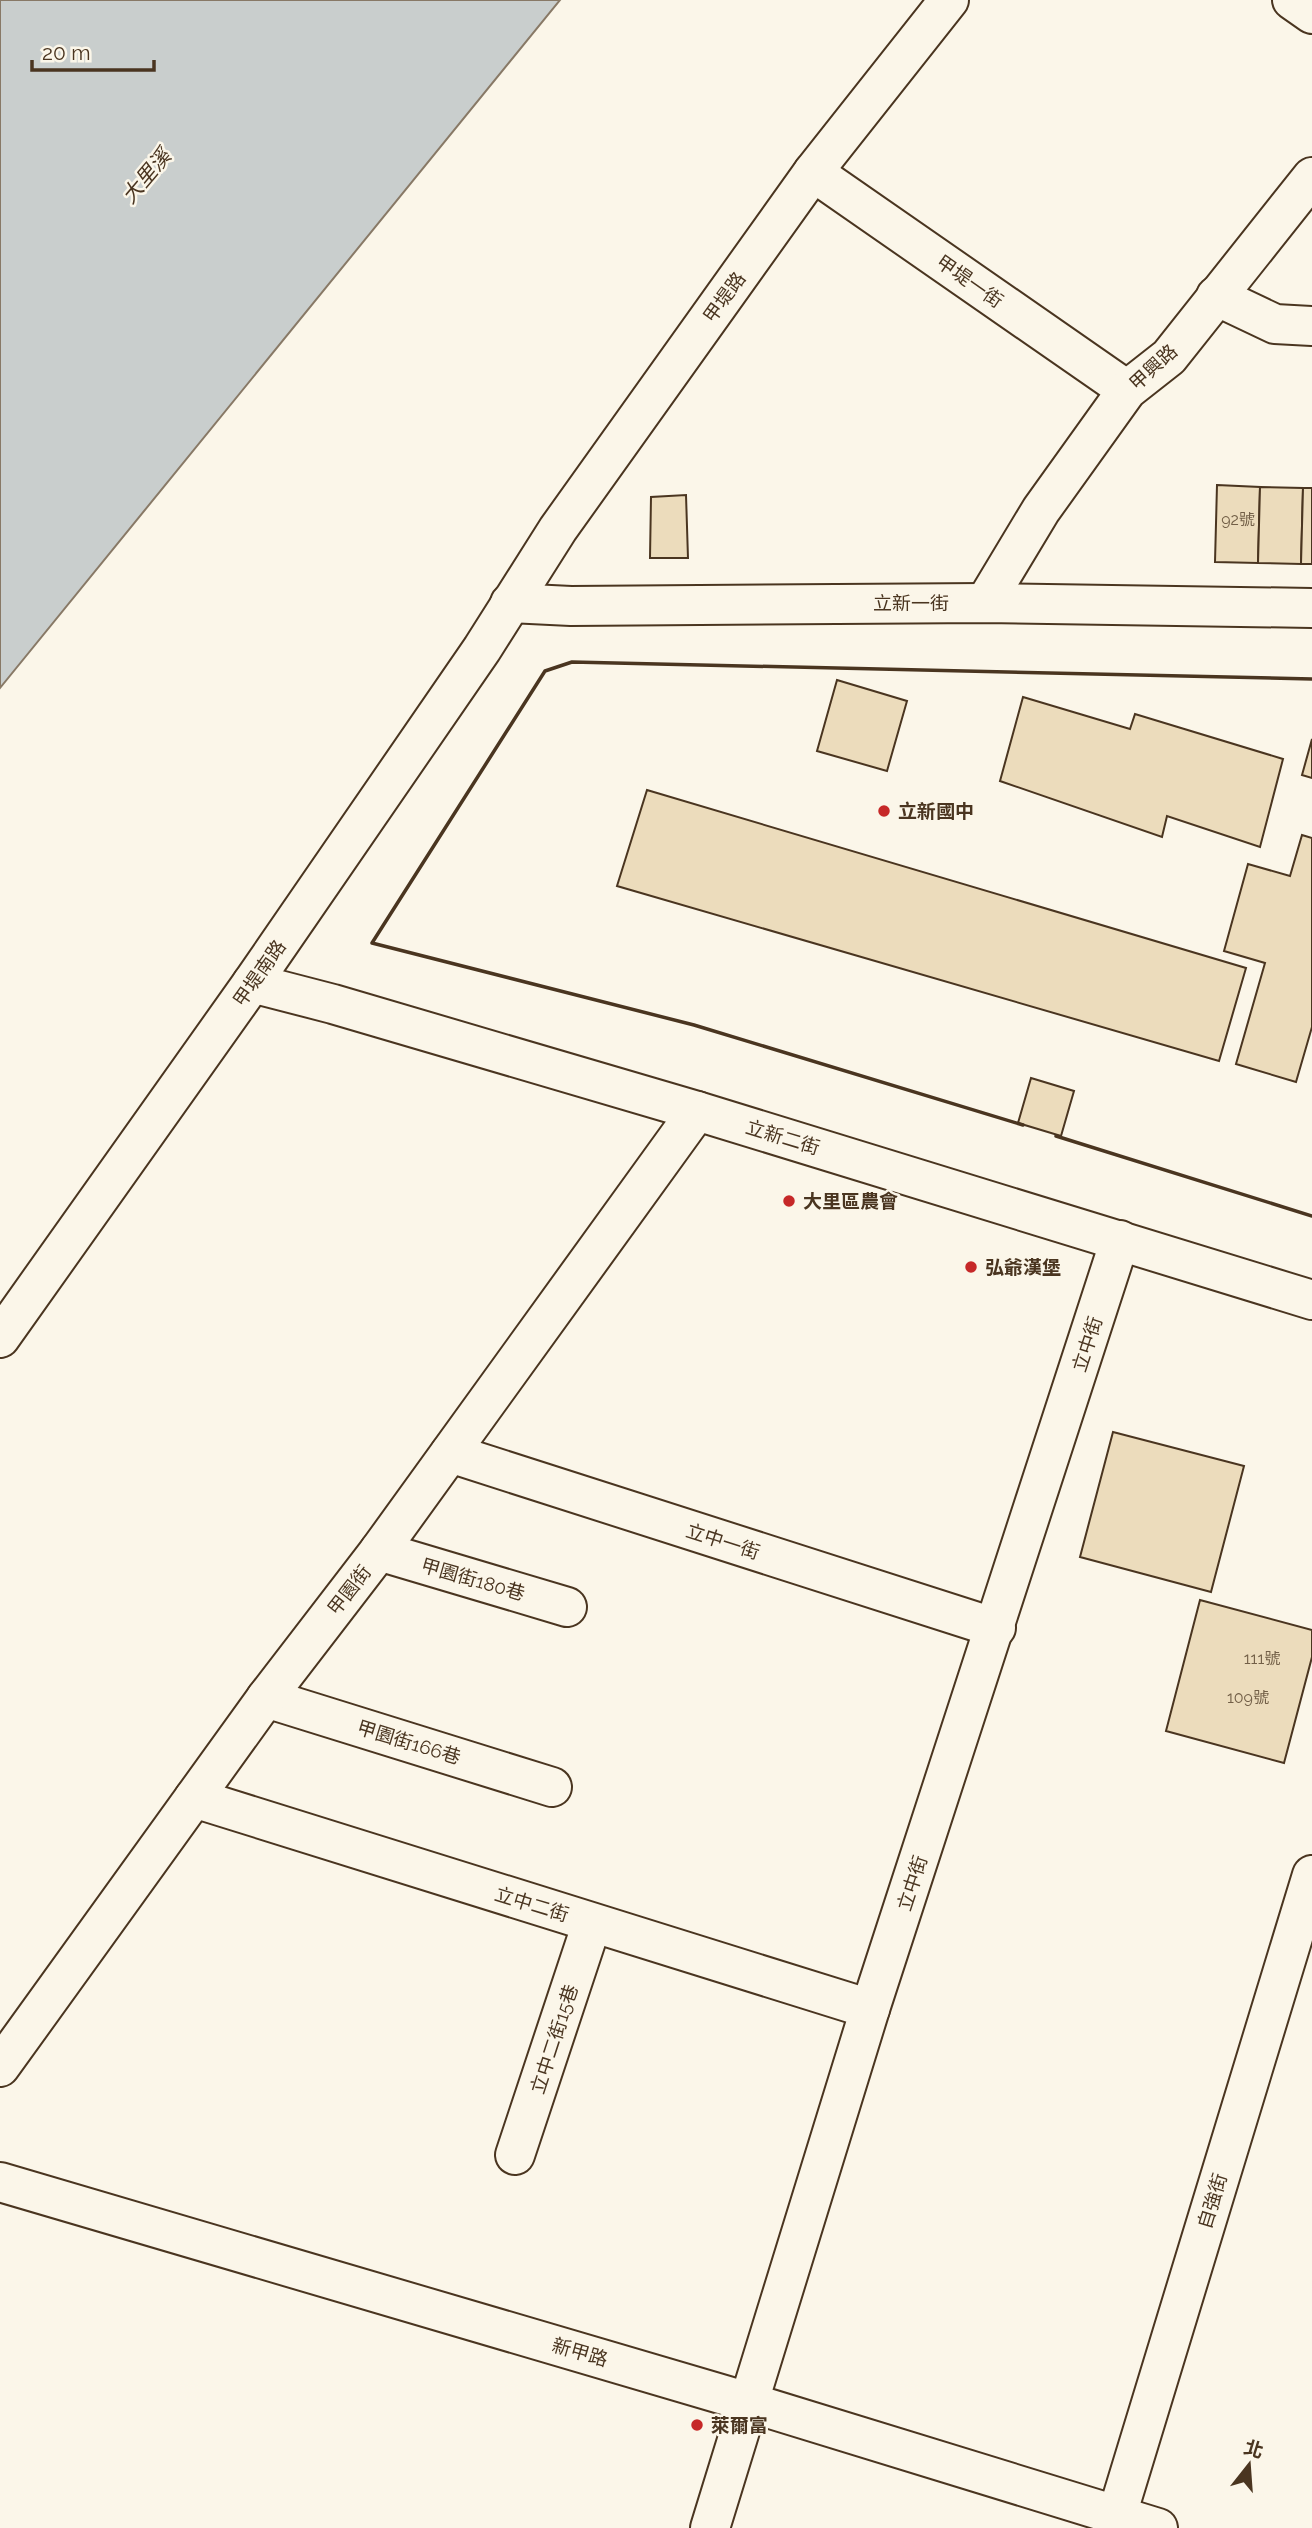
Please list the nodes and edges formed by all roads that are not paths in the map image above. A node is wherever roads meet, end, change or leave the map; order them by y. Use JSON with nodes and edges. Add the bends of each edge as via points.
{"nodes":[{"id":1,"x":949,"y":0,"type":"edge"},
{"id":2,"x":1292,"y":0,"type":"edge"},
{"id":3,"x":1312,"y":14,"type":"edge"},
{"id":4,"x":813,"y":172,"type":"junction"},
{"id":5,"x":1312,"y":177,"type":"edge"},
{"id":6,"x":1216,"y":296,"type":"junction"},
{"id":7,"x":1312,"y":326,"type":"edge"},
{"id":8,"x":1127,"y":390,"type":"junction"},
{"id":9,"x":510,"y":603,"type":"junction"},
{"id":10,"x":985,"y":603,"type":"junction"},
{"id":11,"x":1312,"y":608,"type":"edge"},
{"id":12,"x":252,"y":983,"type":"junction"},
{"id":13,"x":697,"y":1111,"type":"junction"},
{"id":14,"x":1121,"y":1240,"type":"junction"},
{"id":15,"x":1312,"y":1300,"type":"edge"},
{"id":16,"x":0,"y":1338,"type":"edge"},
{"id":17,"x":450,"y":1453,"type":"junction"},
{"id":18,"x":379,"y":1551,"type":"junction"},
{"id":19,"x":567,"y":1607,"type":"dead end"},
{"id":20,"x":996,"y":1628,"type":"junction"},
{"id":21,"x":266,"y":1698,"type":"junction"},
{"id":22,"x":552,"y":1787,"type":"dead end"},
{"id":23,"x":194,"y":1798,"type":"junction"},
{"id":24,"x":1312,"y":1875,"type":"edge"},
{"id":25,"x":592,"y":1923,"type":"junction"},
{"id":26,"x":870,"y":2010,"type":"junction"},
{"id":27,"x":0,"y":2067,"type":"edge"},
{"id":28,"x":515,"y":2155,"type":"dead end"},
{"id":29,"x":0,"y":2182,"type":"edge"},
{"id":30,"x":748,"y":2402,"type":"junction"},
{"id":31,"x":1115,"y":2521,"type":"edge"},
{"id":32,"x":710,"y":2528,"type":"edge"},
{"id":33,"x":1158,"y":2528,"type":"edge"}],
"edges":[{"from":1,"to":4,"type":"street","name":"甲堤路"},
{"from":2,"to":3,"type":"street"},
{"from":4,"to":8,"type":"street","name":"甲堤一街"},
{"from":4,"to":9,"type":"street","name":"甲堤路","via":[[558,528]]},
{"from":5,"to":6,"type":"street","name":"甲興路"},
{"from":6,"to":7,"type":"street","via":[[1275,324]]},
{"from":6,"to":8,"type":"street","name":"甲興路","via":[[1169,357]]},
{"from":8,"to":10,"type":"street","name":"甲興路","via":[[1041,510]]},
{"from":9,"to":10,"type":"street","name":"立新一街"},
{"from":9,"to":12,"type":"street","name":"甲堤南路"},
{"from":10,"to":11,"type":"street","name":"立新一街"},
{"from":12,"to":13,"type":"street","name":"立新二街"},
{"from":12,"to":16,"type":"street","name":"甲堤南路"},
{"from":13,"to":14,"type":"street","name":"立新二街"},
{"from":13,"to":17,"type":"street","name":"甲園街"},
{"from":14,"to":15,"type":"street","name":"立新二街"},
{"from":14,"to":20,"type":"street","name":"立中街"},
{"from":17,"to":18,"type":"street","name":"甲園街"},
{"from":17,"to":20,"type":"street","name":"立中一街"},
{"from":18,"to":19,"type":"street","name":"甲園街180巷"},
{"from":18,"to":21,"type":"street","name":"甲園街"},
{"from":20,"to":26,"type":"street","name":"立中街"},
{"from":21,"to":22,"type":"street","name":"甲園街166巷"},
{"from":21,"to":23,"type":"street","name":"甲園街"},
{"from":23,"to":25,"type":"street","name":"立中二街"},
{"from":23,"to":27,"type":"street","name":"甲園街"},
{"from":24,"to":31,"type":"street","name":"自強街"},
{"from":25,"to":26,"type":"street","name":"立中二街"},
{"from":25,"to":28,"type":"street","name":"立中二街15巷"},
{"from":26,"to":30,"type":"street","name":"立中街"},
{"from":29,"to":30,"type":"street","name":"新甲路"},
{"from":30,"to":31,"type":"street","name":"新甲路"},
{"from":30,"to":32,"type":"street","name":"立中街"},
{"from":31,"to":33,"type":"street","name":"新甲路"}]}
